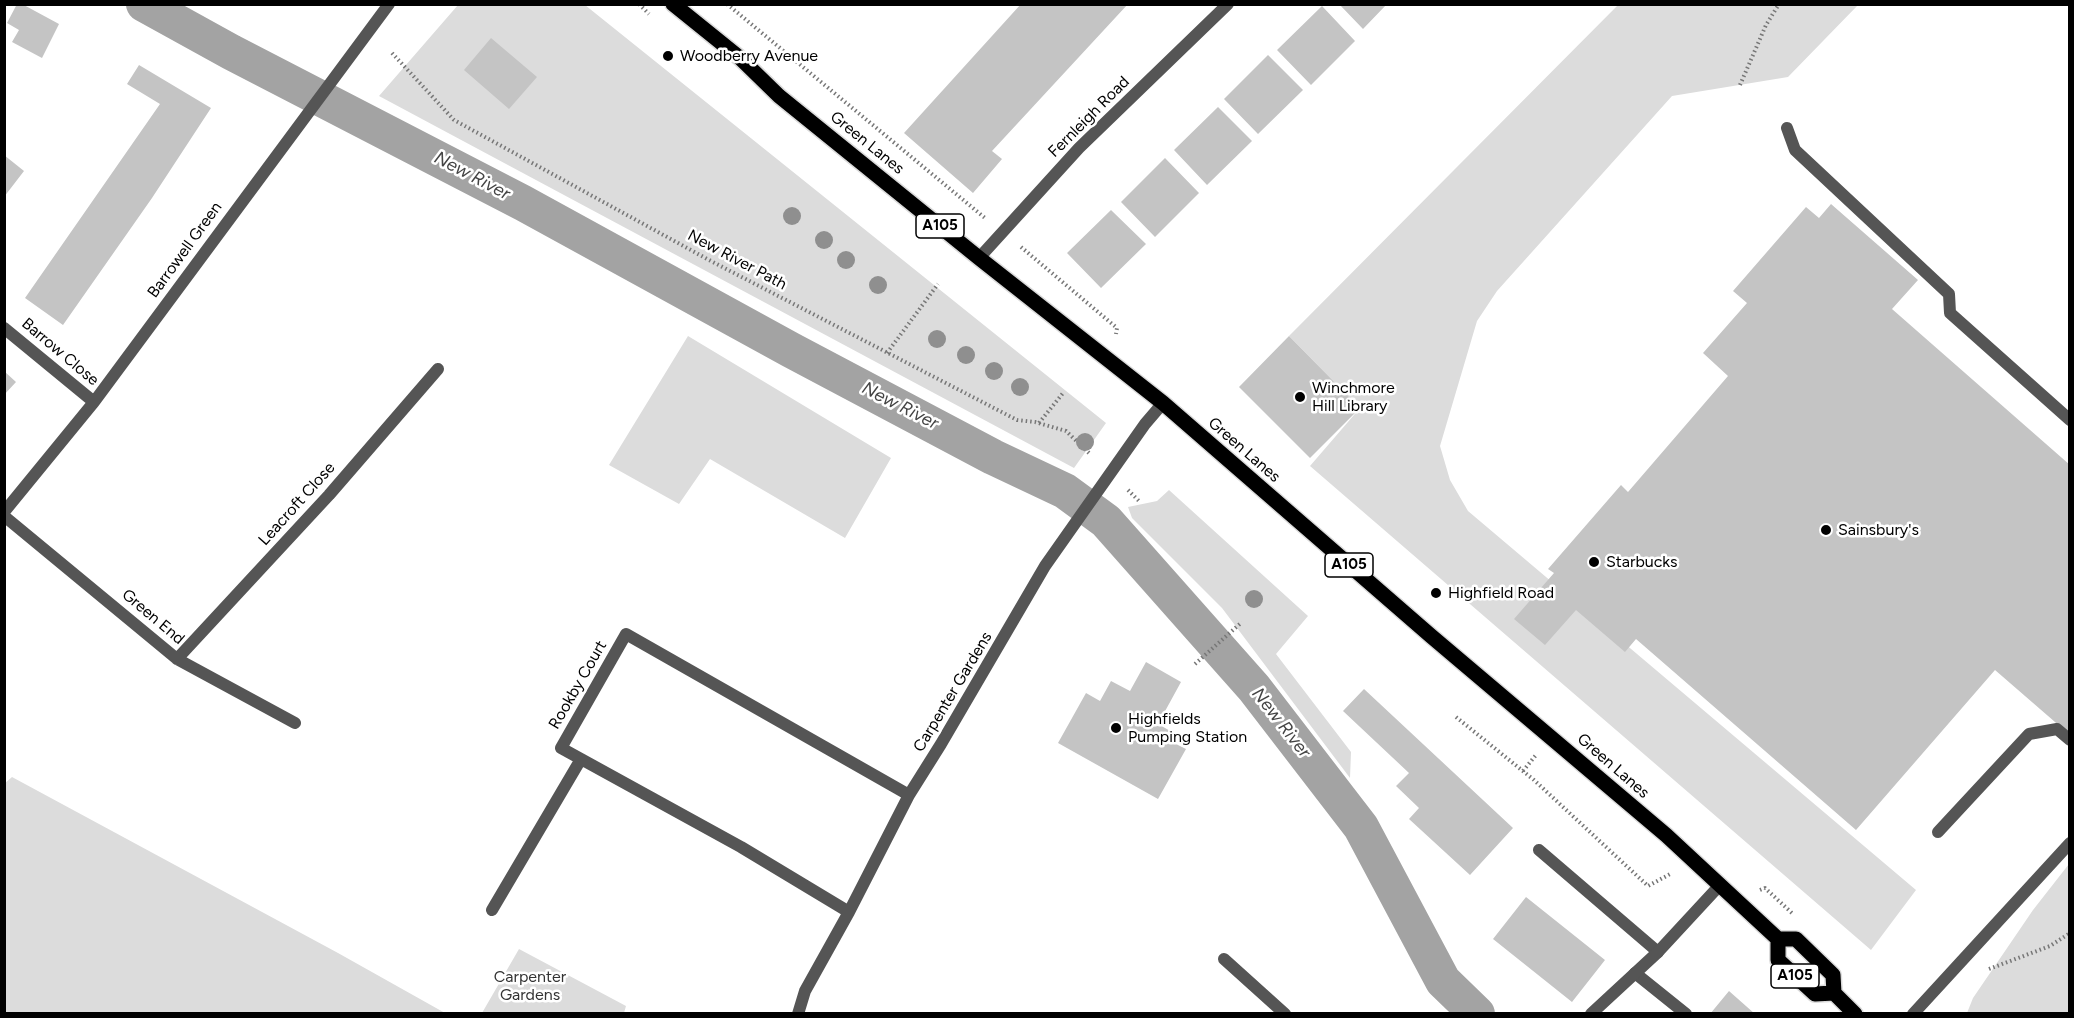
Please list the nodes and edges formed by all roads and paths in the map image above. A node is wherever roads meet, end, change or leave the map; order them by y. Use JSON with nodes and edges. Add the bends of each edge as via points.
{"nodes":[{"id":1,"x":389,"y":4,"type":"edge"},
{"id":2,"x":639,"y":4,"type":"edge"},
{"id":3,"x":673,"y":4,"type":"edge"},
{"id":4,"x":727,"y":4,"type":"edge"},
{"id":5,"x":1228,"y":4,"type":"edge"},
{"id":6,"x":1779,"y":4,"type":"edge"},
{"id":7,"x":646,"y":11,"type":"dead end"},
{"id":8,"x":392,"y":53,"type":"dead end"},
{"id":9,"x":1740,"y":85,"type":"dead end"},
{"id":10,"x":1787,"y":128,"type":"dead end"},
{"id":11,"x":987,"y":219,"type":"dead end"},
{"id":12,"x":1018,"y":245,"type":"dead end"},
{"id":13,"x":979,"y":258,"type":"junction"},
{"id":14,"x":938,"y":284,"type":"dead end"},
{"id":15,"x":4,"y":328,"type":"edge"},
{"id":16,"x":1117,"y":328,"type":"dead end"},
{"id":17,"x":887,"y":353,"type":"junction"},
{"id":18,"x":438,"y":369,"type":"dead end"},
{"id":19,"x":1063,"y":393,"type":"dead end"},
{"id":20,"x":94,"y":402,"type":"junction"},
{"id":21,"x":1163,"y":403,"type":"junction"},
{"id":22,"x":2070,"y":420,"type":"edge"},
{"id":23,"x":1039,"y":423,"type":"junction"},
{"id":24,"x":1091,"y":455,"type":"dead end"},
{"id":25,"x":1125,"y":487,"type":"dead end"},
{"id":26,"x":1140,"y":502,"type":"dead end"},
{"id":27,"x":4,"y":514,"type":"edge"},
{"id":28,"x":1241,"y":623,"type":"dead end"},
{"id":29,"x":177,"y":658,"type":"junction"},
{"id":30,"x":1195,"y":664,"type":"dead end"},
{"id":31,"x":1456,"y":717,"type":"dead end"},
{"id":32,"x":295,"y":723,"type":"dead end"},
{"id":33,"x":2070,"y":740,"type":"edge"},
{"id":34,"x":581,"y":759,"type":"junction"},
{"id":35,"x":909,"y":795,"type":"junction"},
{"id":36,"x":1938,"y":832,"type":"dead end"},
{"id":37,"x":2070,"y":843,"type":"edge"},
{"id":38,"x":1539,"y":850,"type":"dead end"},
{"id":39,"x":1720,"y":885,"type":"junction"},
{"id":40,"x":1648,"y":886,"type":"dead end"},
{"id":41,"x":492,"y":910,"type":"dead end"},
{"id":42,"x":849,"y":912,"type":"junction"},
{"id":43,"x":2070,"y":933,"type":"edge"},
{"id":44,"x":1778,"y":939,"type":"junction"},
{"id":45,"x":1658,"y":952,"type":"junction"},
{"id":46,"x":1224,"y":959,"type":"dead end"},
{"id":47,"x":1989,"y":969,"type":"dead end"},
{"id":48,"x":1635,"y":973,"type":"junction"},
{"id":49,"x":1834,"y":993,"type":"junction"},
{"id":50,"x":798,"y":1014,"type":"edge"},
{"id":51,"x":1285,"y":1014,"type":"edge"},
{"id":52,"x":1591,"y":1014,"type":"edge"},
{"id":53,"x":1686,"y":1014,"type":"edge"},
{"id":54,"x":1856,"y":1014,"type":"edge"},
{"id":55,"x":1914,"y":1014,"type":"edge"}],
"edges":[{"from":1,"to":20,"type":"street","name":"Barrowell Green"},
{"from":2,"to":7,"type":"path"},
{"from":3,"to":13,"type":"main road","name":"Green Lanes","number":"A105","via":[[740,58],[779,96]]},
{"from":4,"to":11,"type":"path","name":"Green Lanes"},
{"from":5,"to":13,"type":"street","name":"Fernleigh Road","via":[[1079,148]]},
{"from":6,"to":9,"type":"path"},
{"from":8,"to":17,"type":"path","name":"New River Path","via":[[454,120]]},
{"from":10,"to":22,"type":"street","via":[[1795,150],[1949,294],[1950,313]]},
{"from":12,"to":16,"type":"path"},
{"from":13,"to":21,"type":"main road","name":"Green Lanes","number":"A105"},
{"from":14,"to":17,"type":"path"},
{"from":15,"to":20,"type":"street","name":"Barrow Close"},
{"from":17,"to":23,"type":"path","name":"New River Path","via":[[1017,420]]},
{"from":18,"to":29,"type":"street","name":"Leacroft Close","via":[[329,495]]},
{"from":19,"to":23,"type":"path"},
{"from":20,"to":27,"type":"street","name":"Barrowell Green"},
{"from":21,"to":35,"type":"street","name":"Carpenter Gardens","via":[[1045,567]]},
{"from":21,"to":39,"type":"main road","name":"Green Lanes","number":"A105"},
{"from":23,"to":24,"type":"path","name":"New River Path","via":[[1066,431]]},
{"from":25,"to":26,"type":"path"},
{"from":27,"to":29,"type":"street","name":"Green End"},
{"from":28,"to":30,"type":"path"},
{"from":29,"to":32,"type":"street","name":"Green End"},
{"from":31,"to":40,"type":"path","via":[[1534,780]]},
{"from":33,"to":36,"type":"street","via":[[2057,729],[2029,734]]},
{"from":34,"to":35,"type":"street","name":"Rookby Court","via":[[561,748],[626,634]]},
{"from":34,"to":41,"type":"street"},
{"from":34,"to":42,"type":"street","name":"Rookby Court"},
{"from":35,"to":42,"type":"street","name":"Carpenter Gardens"},
{"from":37,"to":55,"type":"street"},
{"from":38,"to":45,"type":"street"},
{"from":39,"to":44,"type":"main road","name":"Green Lanes","number":"A105"},
{"from":39,"to":45,"type":"street"},
{"from":42,"to":50,"type":"street","name":"Carpenter Gardens","via":[[805,991]]},
{"from":43,"to":47,"type":"path","via":[[2050,946]]},
{"from":44,"to":49,"type":"main road","name":"Green Lanes","number":"A105","via":[[1796,939],[1828,969],[1833,975]]},
{"from":44,"to":49,"type":"main road","number":"A105","via":[[1778,960],[1815,994]]},
{"from":45,"to":48,"type":"street"},
{"from":46,"to":51,"type":"street"},
{"from":48,"to":52,"type":"street"},
{"from":48,"to":53,"type":"street"},
{"from":49,"to":54,"type":"main road","name":"Green Lanes","number":"A105"}]}
